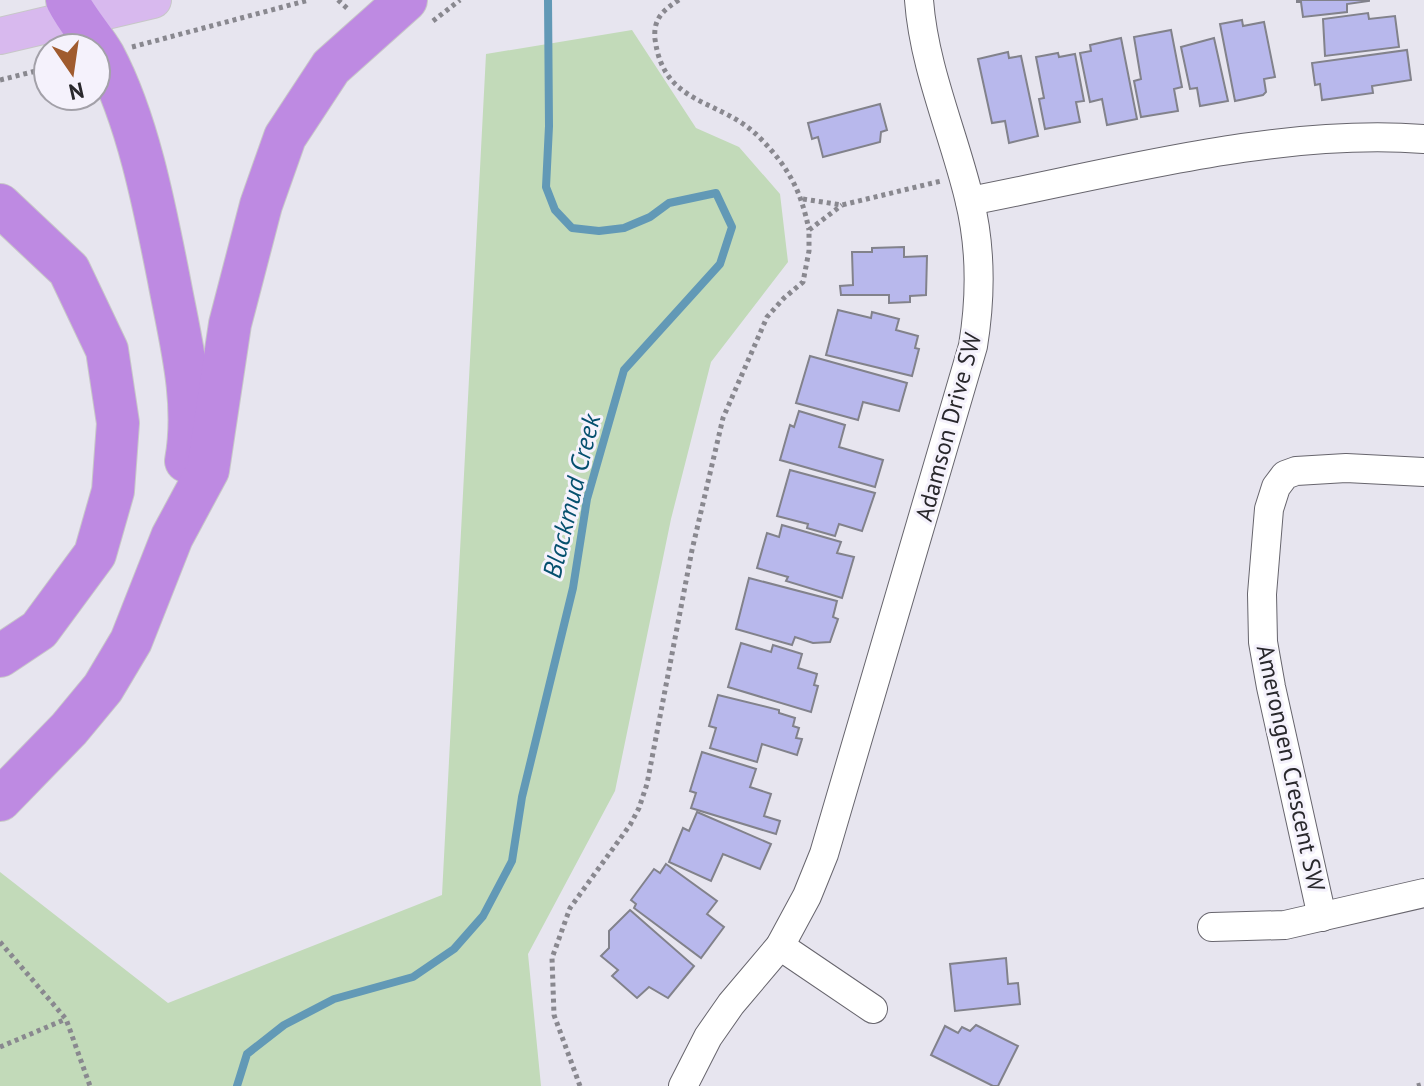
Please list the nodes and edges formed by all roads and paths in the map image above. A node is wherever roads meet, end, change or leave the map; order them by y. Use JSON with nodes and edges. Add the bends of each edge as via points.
{"nodes":[{"id":1,"x":153,"y":0,"type":"edge"},
{"id":2,"x":309,"y":0,"type":"edge"},
{"id":3,"x":460,"y":0,"type":"edge"},
{"id":4,"x":679,"y":0,"type":"edge"},
{"id":5,"x":919,"y":0,"type":"edge"},
{"id":6,"x":72,"y":9,"type":"edge"},
{"id":7,"x":416,"y":14,"type":"edge"},
{"id":8,"x":88,"y":32,"type":"edge"},
{"id":9,"x":0,"y":36,"type":"edge"},
{"id":10,"x":112,"y":53,"type":"edge"},
{"id":11,"x":32,"y":72,"type":"edge"},
{"id":12,"x":112,"y":77,"type":"edge"},
{"id":13,"x":0,"y":80,"type":"edge"},
{"id":14,"x":1424,"y":139,"type":"edge"},
{"id":15,"x":946,"y":180,"type":"dead end"},
{"id":16,"x":803,"y":199,"type":"junction"},
{"id":17,"x":970,"y":201,"type":"junction"},
{"id":18,"x":0,"y":205,"type":"edge"},
{"id":19,"x":842,"y":205,"type":"junction"},
{"id":20,"x":809,"y":230,"type":"junction"},
{"id":21,"x":1424,"y":472,"type":"edge"},
{"id":22,"x":172,"y":537,"type":"junction"},
{"id":23,"x":0,"y":656,"type":"edge"},
{"id":24,"x":0,"y":800,"type":"edge"},
{"id":25,"x":1424,"y":893,"type":"edge"},
{"id":26,"x":1322,"y":917,"type":"junction"},
{"id":27,"x":1212,"y":927,"type":"dead end"},
{"id":28,"x":0,"y":942,"type":"edge"},
{"id":29,"x":780,"y":946,"type":"junction"},
{"id":30,"x":873,"y":1009,"type":"dead end"},
{"id":31,"x":66,"y":1019,"type":"junction"},
{"id":32,"x":0,"y":1047,"type":"edge"},
{"id":33,"x":1424,"y":1084,"type":"edge"},
{"id":34,"x":90,"y":1086,"type":"edge"},
{"id":35,"x":580,"y":1086,"type":"edge"},
{"id":36,"x":683,"y":1086,"type":"edge"},
{"id":37,"x":1417,"y":1086,"type":"edge"}],
"edges":[{"from":1,"to":6,"type":"main road"},
{"from":2,"to":10,"type":"path"},
{"from":3,"to":7,"type":"path"},
{"from":4,"to":16,"type":"path","via":[[659,14],[654,30],[670,81],[747,126],[777,158]]},
{"from":5,"to":17,"type":"street","name":"Adamson Drive SW","via":[[926,47]]},
{"from":6,"to":8,"type":"highway"},
{"from":6,"to":9,"type":"main road"},
{"from":7,"to":22,"type":"highway","via":[[331,67],[285,137],[230,324],[208,470]]},
{"from":11,"to":13,"type":"path"},
{"from":12,"to":22,"type":"highway","via":[[156,216],[186,364],[190,439]]},
{"from":14,"to":17,"type":"street","via":[[1320,139]]},
{"from":15,"to":19,"type":"path"},
{"from":16,"to":19,"type":"path"},
{"from":16,"to":20,"type":"path"},
{"from":17,"to":29,"type":"street","name":"Adamson Drive SW","via":[[979,309],[966,376],[824,854]]},
{"from":18,"to":23,"type":"highway","via":[[69,270],[107,350],[118,423],[113,491],[95,554],[39,630]]},
{"from":19,"to":20,"type":"path"},
{"from":20,"to":35,"type":"path","via":[[803,282],[767,317],[723,418],[639,808],[570,908],[552,958],[554,1015]]},
{"from":21,"to":26,"type":"street","name":"Amerongen Crescent SW","via":[[1296,471],[1276,487],[1269,509],[1263,642]]},
{"from":22,"to":24,"type":"highway","via":[[131,641],[103,688]]},
{"from":25,"to":26,"type":"street","name":"Amerongen Crescent SW"},
{"from":26,"to":27,"type":"street","name":"Amerongen Crescent SW","via":[[1285,925]]},
{"from":28,"to":31,"type":"path"},
{"from":29,"to":30,"type":"street"},
{"from":29,"to":36,"type":"street","name":"Adamson Drive SW","via":[[708,1037]]},
{"from":31,"to":32,"type":"path"},
{"from":31,"to":34,"type":"path"},
{"from":33,"to":37,"type":"path"}]}
